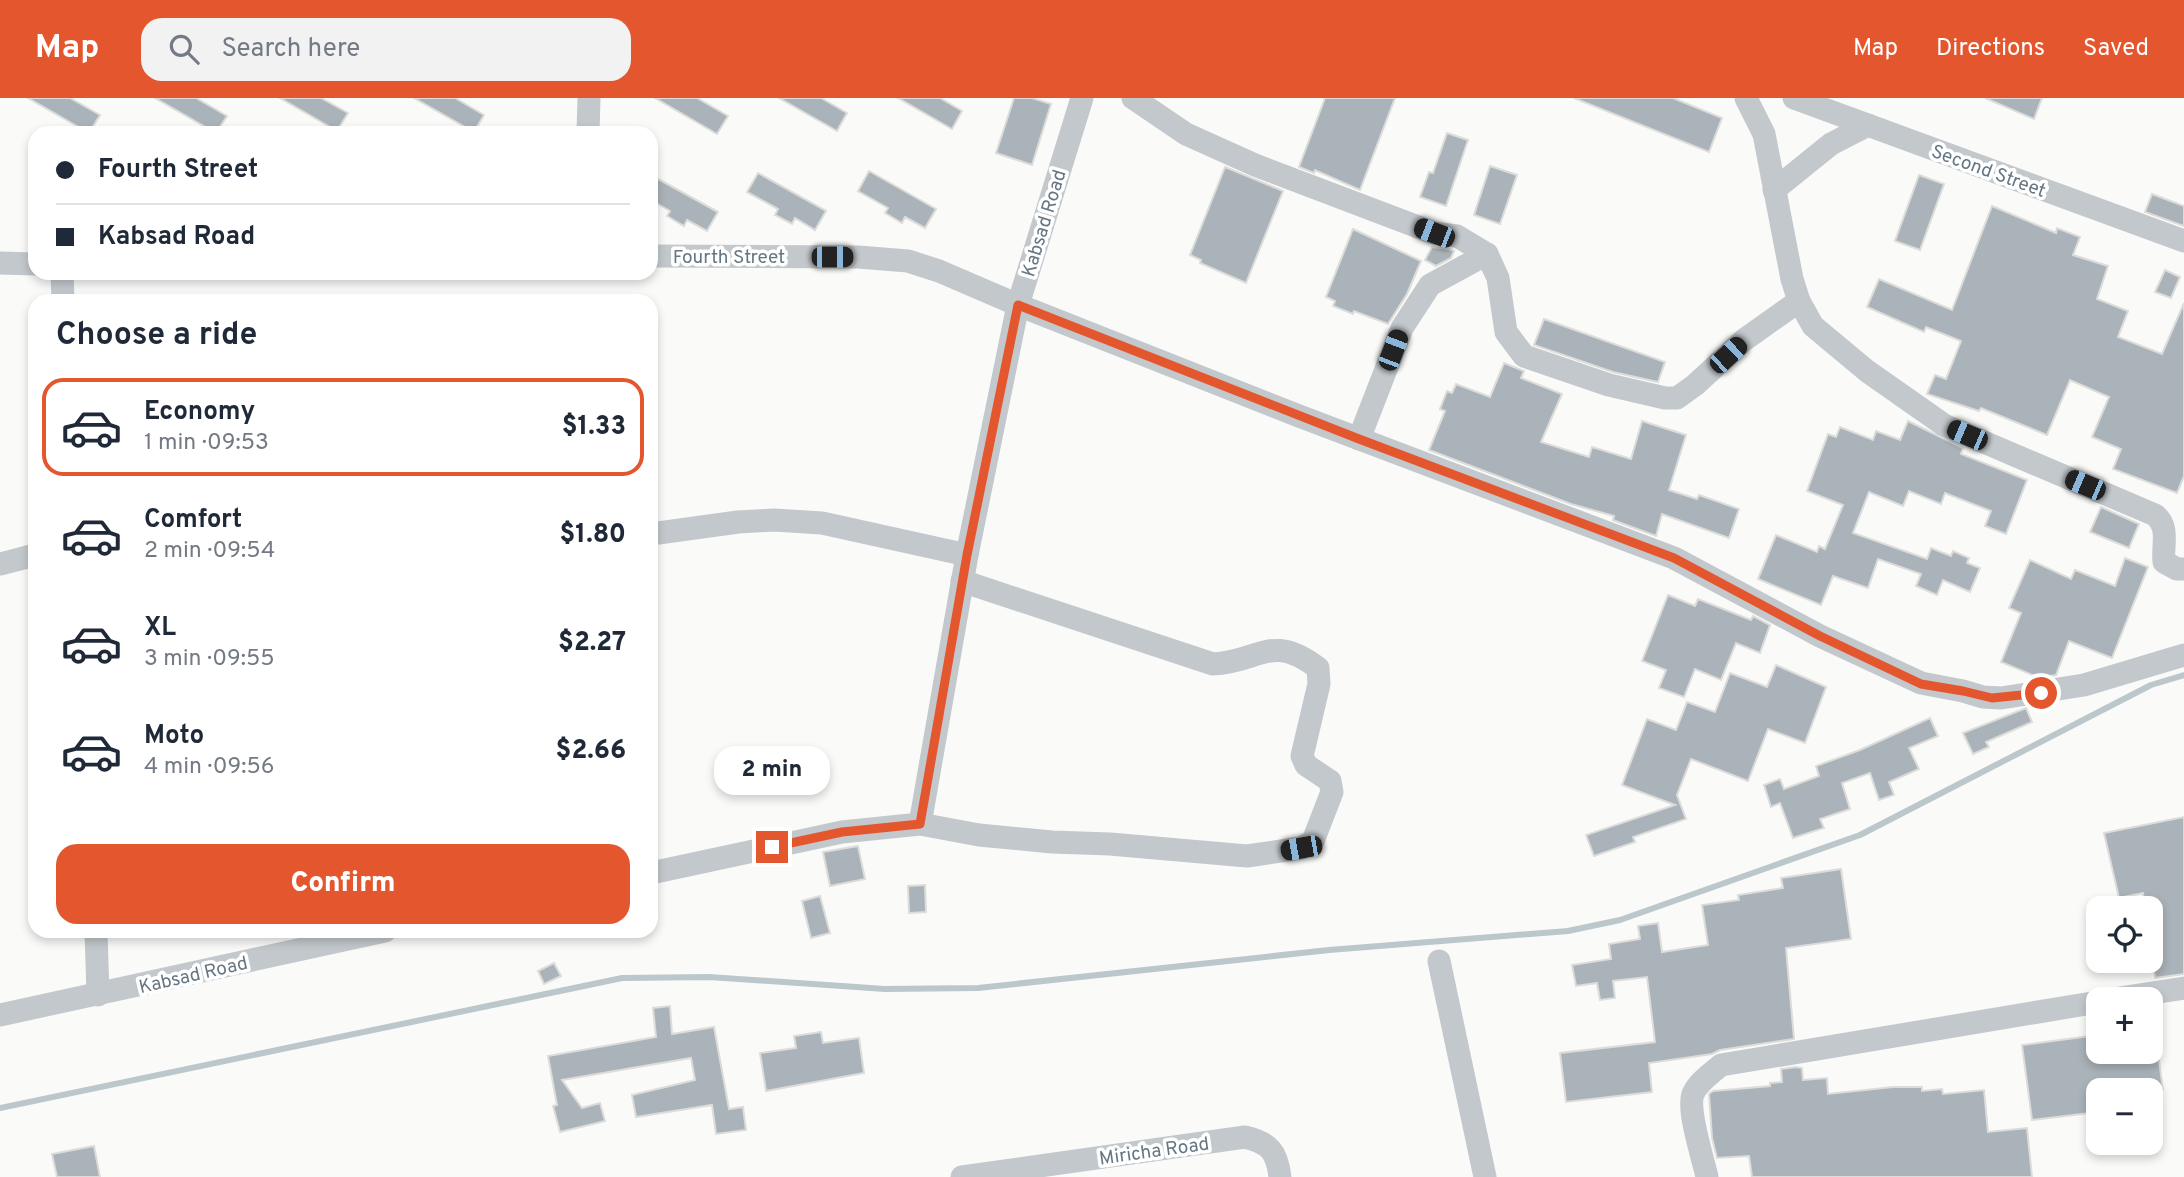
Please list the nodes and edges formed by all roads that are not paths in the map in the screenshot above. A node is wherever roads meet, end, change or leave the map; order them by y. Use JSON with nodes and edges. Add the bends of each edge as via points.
{"nodes":[{"id":1,"x":589,"y":98,"type":"edge"},
{"id":2,"x":1082,"y":98,"type":"edge"},
{"id":3,"x":1132,"y":98,"type":"edge"},
{"id":4,"x":1746,"y":98,"type":"edge"},
{"id":5,"x":1794,"y":98,"type":"edge"},
{"id":6,"x":1868,"y":125,"type":"junction"},
{"id":7,"x":588,"y":126,"type":"edge"},
{"id":8,"x":1774,"y":190,"type":"junction"},
{"id":9,"x":2184,"y":242,"type":"edge"},
{"id":10,"x":1487,"y":254,"type":"junction"},
{"id":11,"x":658,"y":256,"type":"edge"},
{"id":12,"x":0,"y":264,"type":"edge"},
{"id":13,"x":28,"y":264,"type":"edge"},
{"id":14,"x":1799,"y":301,"type":"junction"},
{"id":15,"x":1018,"y":305,"type":"junction"},
{"id":16,"x":1359,"y":439,"type":"junction"},
{"id":17,"x":658,"y":533,"type":"edge"},
{"id":18,"x":967,"y":555,"type":"junction"},
{"id":19,"x":28,"y":557,"type":"edge"},
{"id":20,"x":0,"y":564,"type":"edge"},
{"id":21,"x":2184,"y":569,"type":"edge"},
{"id":22,"x":962,"y":581,"type":"junction"},
{"id":23,"x":2184,"y":655,"type":"edge"},
{"id":24,"x":920,"y":824,"type":"junction"},
{"id":25,"x":658,"y":871,"type":"edge"},
{"id":26,"x":96,"y":938,"type":"edge"},
{"id":27,"x":354,"y":938,"type":"edge"},
{"id":28,"x":1439,"y":961,"type":"dead end"},
{"id":29,"x":2184,"y":988,"type":"edge"},
{"id":30,"x":2163,"y":991,"type":"edge"},
{"id":31,"x":97,"y":995,"type":"junction"},
{"id":32,"x":2086,"y":1004,"type":"edge"},
{"id":33,"x":0,"y":1015,"type":"edge"},
{"id":34,"x":962,"y":1177,"type":"edge"},
{"id":35,"x":1280,"y":1177,"type":"edge"},
{"id":36,"x":1485,"y":1177,"type":"edge"},
{"id":37,"x":1707,"y":1177,"type":"edge"}],
"edges":[{"from":1,"to":7,"type":"street"},
{"from":2,"to":15,"type":"street","name":"Kabsad Road"},
{"from":3,"to":10,"type":"street","via":[[1186,134],[1255,165],[1434,233],[1457,236]]},
{"from":4,"to":8,"type":"street","via":[[1764,134]]},
{"from":5,"to":6,"type":"street","name":"Second Street"},
{"from":6,"to":8,"type":"street","via":[[1831,144]]},
{"from":6,"to":9,"type":"street","name":"Second Street"},
{"from":8,"to":14,"type":"street"},
{"from":10,"to":14,"type":"street","via":[[1498,278],[1506,332],[1524,356],[1609,385],[1665,398],[1677,398],[1695,385],[1744,340]]},
{"from":10,"to":16,"type":"street","via":[[1430,285],[1402,328]]},
{"from":11,"to":15,"type":"street","name":"Fourth Street","via":[[908,261]]},
{"from":12,"to":13,"type":"street"},
{"from":14,"to":21,"type":"street","via":[[1814,326],[1867,371],[1944,425],[2155,515],[2165,533],[2164,562]]},
{"from":15,"to":16,"type":"street","name":"Fourth Street"},
{"from":15,"to":18,"type":"street","name":"Kabsad Road"},
{"from":16,"to":23,"type":"street","name":"Fourth Street","via":[[1674,558],[1921,684],[2001,698],[2084,685]]},
{"from":17,"to":18,"type":"street","via":[[738,522],[822,523]]},
{"from":18,"to":22,"type":"street","name":"Kabsad Road"},
{"from":19,"to":20,"type":"street"},
{"from":22,"to":24,"type":"street","name":"Kabsad Road"},
{"from":22,"to":24,"type":"street","via":[[1213,664],[1261,651],[1283,650],[1302,656],[1318,668],[1319,684],[1302,756],[1306,765],[1330,781],[1332,793],[1313,841],[1301,848],[1248,856],[979,835]]},
{"from":24,"to":25,"type":"street","via":[[842,832]]},
{"from":26,"to":31,"type":"street"},
{"from":27,"to":31,"type":"street","name":"Kabsad Road"},
{"from":28,"to":36,"type":"street"},
{"from":29,"to":30,"type":"street"},
{"from":31,"to":33,"type":"street","name":"Kabsad Road"},
{"from":32,"to":37,"type":"street","via":[[1721,1065],[1693,1095]]},
{"from":34,"to":35,"type":"street","name":"Miricha Road","via":[[1245,1137],[1261,1141],[1278,1158]]}]}
